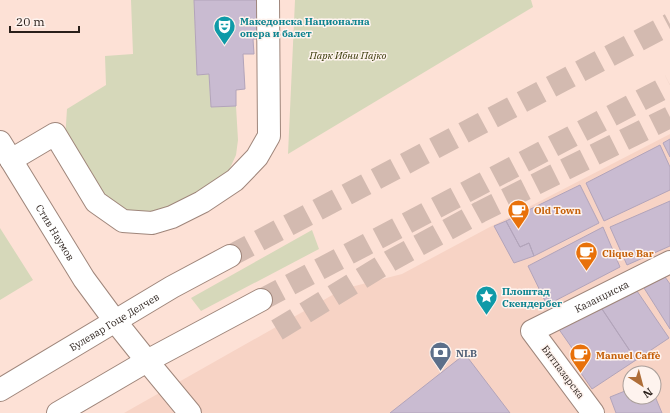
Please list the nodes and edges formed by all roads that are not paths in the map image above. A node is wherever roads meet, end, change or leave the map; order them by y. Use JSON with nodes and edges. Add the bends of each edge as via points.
{"nodes":[{"id":1,"x":268,"y":0,"type":"edge"},
{"id":2,"x":0,"y":142,"type":"edge"},
{"id":3,"x":11,"y":160,"type":"junction"},
{"id":4,"x":230,"y":256,"type":"tunnel mouth"},
{"id":5,"x":670,"y":262,"type":"edge"},
{"id":6,"x":261,"y":300,"type":"tunnel mouth"},
{"id":7,"x":115,"y":321,"type":"junction"},
{"id":8,"x":532,"y":331,"type":"joint"},
{"id":9,"x":146,"y":361,"type":"junction"},
{"id":10,"x":0,"y":390,"type":"edge"},
{"id":11,"x":58,"y":413,"type":"edge"},
{"id":12,"x":190,"y":413,"type":"edge"},
{"id":13,"x":594,"y":413,"type":"edge"}],
"edges":[{"from":1,"to":3,"type":"street","via":[[269,136],[256,157],[235,180],[202,202],[172,217],[152,223],[123,221],[96,202],[55,134]]},
{"from":2,"to":3,"type":"street","name":"Стив Наумов"},
{"from":3,"to":7,"type":"street","name":"Стив Наумов","via":[[84,279]]},
{"from":4,"to":7,"type":"street","name":"Булевар Гоце Делчев"},
{"from":5,"to":8,"type":"street","name":"Казанџиска"},
{"from":6,"to":9,"type":"street"},
{"from":7,"to":9,"type":"street","name":"Стив Наумов"},
{"from":7,"to":10,"type":"street","name":"Булевар Гоце Делчев"},
{"from":8,"to":13,"type":"street","name":"Битпазарска"},
{"from":9,"to":11,"type":"street"},
{"from":9,"to":12,"type":"street","name":"Стив Наумов"}]}
